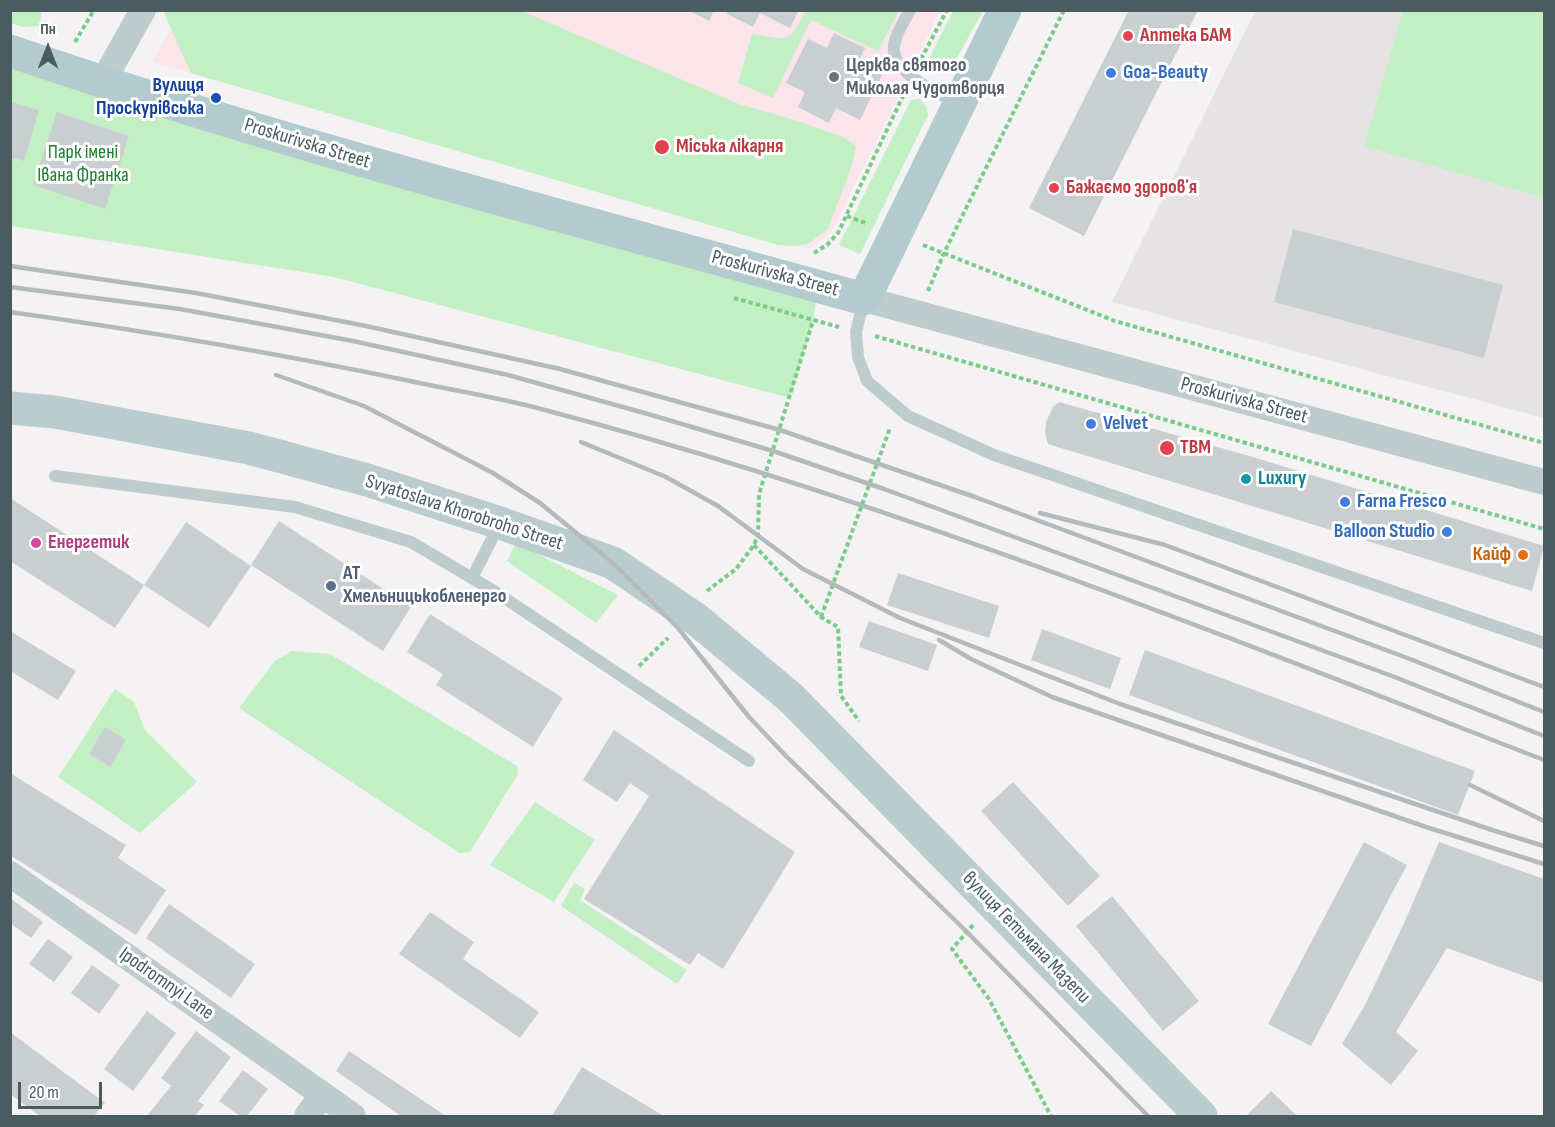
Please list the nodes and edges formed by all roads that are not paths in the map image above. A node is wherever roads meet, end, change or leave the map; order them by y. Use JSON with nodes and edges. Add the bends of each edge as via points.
{"nodes":[{"id":1,"x":143,"y":10,"type":"edge"},
{"id":2,"x":910,"y":10,"type":"edge"},
{"id":3,"x":1005,"y":10,"type":"edge"},
{"id":4,"x":10,"y":51,"type":"edge"},
{"id":5,"x":102,"y":83,"type":"junction"},
{"id":6,"x":959,"y":104,"type":"junction"},
{"id":7,"x":864,"y":299,"type":"junction"},
{"id":8,"x":10,"y":408,"type":"edge"},
{"id":9,"x":55,"y":476,"type":"dead end"},
{"id":10,"x":1545,"y":482,"type":"edge"},
{"id":11,"x":500,"y":523,"type":"junction"},
{"id":12,"x":472,"y":578,"type":"junction"},
{"id":13,"x":1545,"y":643,"type":"edge"},
{"id":14,"x":852,"y":760,"type":"joint"},
{"id":15,"x":749,"y":761,"type":"dead end"},
{"id":16,"x":10,"y":874,"type":"edge"},
{"id":17,"x":322,"y":1095,"type":"junction"},
{"id":18,"x":307,"y":1116,"type":"edge"},
{"id":19,"x":353,"y":1116,"type":"edge"},
{"id":20,"x":1201,"y":1116,"type":"edge"}],
"edges":[{"from":1,"to":5,"type":"street"},
{"from":2,"to":6,"type":"lane","via":[[894,43],[897,60],[912,78]]},
{"from":3,"to":6,"type":"main road"},
{"from":4,"to":5,"type":"main road","name":"Proskurivska Street"},
{"from":5,"to":7,"type":"main road","name":"Proskurivska Street","via":[[427,179]]},
{"from":6,"to":7,"type":"main road"},
{"from":7,"to":10,"type":"street","name":"Proskurivska Street"},
{"from":7,"to":13,"type":"lane","via":[[856,332],[858,357],[867,381],[908,416],[994,455]]},
{"from":8,"to":11,"type":"main road","name":"Svyatoslava Khorobroho Street","via":[[54,412],[249,448],[367,480]]},
{"from":9,"to":12,"type":"lane","via":[[295,507],[411,542]]},
{"from":11,"to":12,"type":"lane"},
{"from":11,"to":14,"type":"main road","name":"Svyatoslava Khorobroho Street","via":[[613,563],[696,619],[791,698]]},
{"from":12,"to":15,"type":"lane"},
{"from":14,"to":20,"type":"main road","name":"вулиця Гетьмана Мазепи"},
{"from":16,"to":17,"type":"street","name":"Ipodromnyi Lane"},
{"from":17,"to":18,"type":"street"},
{"from":17,"to":19,"type":"street","name":"Ipodromnyi Lane"}]}
